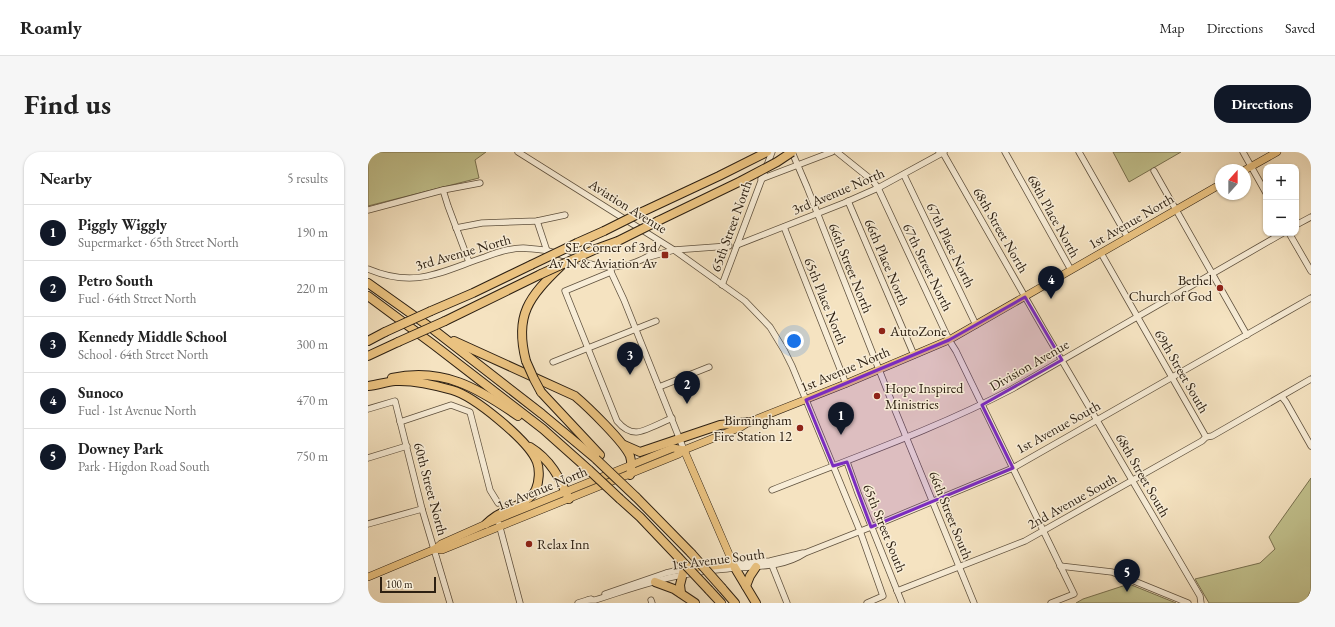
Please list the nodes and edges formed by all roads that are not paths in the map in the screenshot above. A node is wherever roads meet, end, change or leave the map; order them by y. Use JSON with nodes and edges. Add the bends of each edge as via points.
{"nodes":[{"id":1,"x":518,"y":152,"type":"edge"},
{"id":2,"x":767,"y":152,"type":"edge"},
{"id":3,"x":772,"y":152,"type":"edge"},
{"id":4,"x":792,"y":152,"type":"edge"},
{"id":5,"x":832,"y":152,"type":"edge"},
{"id":6,"x":837,"y":152,"type":"edge"},
{"id":7,"x":942,"y":152,"type":"edge"},
{"id":8,"x":1005,"y":152,"type":"edge"},
{"id":9,"x":1079,"y":152,"type":"edge"},
{"id":10,"x":1243,"y":152,"type":"edge"},
{"id":11,"x":1277,"y":152,"type":"edge"},
{"id":12,"x":1247,"y":164,"type":"edge"},
{"id":13,"x":798,"y":165,"type":"junction"},
{"id":14,"x":1251,"y":166,"type":"edge"},
{"id":15,"x":1154,"y":171,"type":"dead end"},
{"id":16,"x":1251,"y":172,"type":"edge"},
{"id":17,"x":904,"y":175,"type":"junction"},
{"id":18,"x":761,"y":179,"type":"junction"},
{"id":19,"x":480,"y":183,"type":"dead end"},
{"id":20,"x":1215,"y":187,"type":"edge"},
{"id":21,"x":878,"y":188,"type":"junction"},
{"id":22,"x":1263,"y":189,"type":"edge"},
{"id":23,"x":443,"y":190,"type":"junction"},
{"id":24,"x":848,"y":201,"type":"junction"},
{"id":25,"x":368,"y":210,"type":"edge"},
{"id":26,"x":1176,"y":210,"type":"junction"},
{"id":27,"x":817,"y":214,"type":"junction"},
{"id":28,"x":565,"y":215,"type":"dead end"},
{"id":29,"x":1311,"y":217,"type":"edge"},
{"id":30,"x":537,"y":220,"type":"junction"},
{"id":31,"x":1299,"y":224,"type":"edge"},
{"id":32,"x":784,"y":227,"type":"junction"},
{"id":33,"x":456,"y":228,"type":"junction"},
{"id":34,"x":1278,"y":236,"type":"edge"},
{"id":35,"x":1291,"y":236,"type":"edge"},
{"id":36,"x":1128,"y":238,"type":"junction"},
{"id":37,"x":659,"y":240,"type":"junction"},
{"id":38,"x":737,"y":245,"type":"junction"},
{"id":39,"x":729,"y":246,"type":"dead end"},
{"id":40,"x":674,"y":250,"type":"junction"},
{"id":41,"x":547,"y":251,"type":"junction"},
{"id":42,"x":1101,"y":253,"type":"junction"},
{"id":43,"x":648,"y":257,"type":"junction"},
{"id":44,"x":469,"y":262,"type":"junction"},
{"id":45,"x":368,"y":264,"type":"edge"},
{"id":46,"x":370,"y":270,"type":"edge"},
{"id":47,"x":611,"y":270,"type":"junction"},
{"id":48,"x":1071,"y":270,"type":"junction"},
{"id":49,"x":1311,"y":271,"type":"edge"},
{"id":50,"x":1213,"y":274,"type":"junction"},
{"id":51,"x":545,"y":276,"type":"junction"},
{"id":52,"x":368,"y":283,"type":"edge"},
{"id":53,"x":722,"y":285,"type":"junction"},
{"id":54,"x":368,"y":296,"type":"edge"},
{"id":55,"x":1025,"y":297,"type":"junction"},
{"id":56,"x":1311,"y":298,"type":"edge"},
{"id":57,"x":1137,"y":317,"type":"junction"},
{"id":58,"x":656,"y":321,"type":"dead end"},
{"id":59,"x":976,"y":325,"type":"junction"},
{"id":60,"x":636,"y":329,"type":"junction"},
{"id":61,"x":434,"y":330,"type":"junction"},
{"id":62,"x":1247,"y":335,"type":"junction"},
{"id":63,"x":949,"y":340,"type":"junction"},
{"id":64,"x":368,"y":341,"type":"edge"},
{"id":65,"x":588,"y":348,"type":"junction"},
{"id":66,"x":914,"y":355,"type":"junction"},
{"id":67,"x":368,"y":356,"type":"edge"},
{"id":68,"x":1062,"y":360,"type":"junction"},
{"id":69,"x":553,"y":362,"type":"dead end"},
{"id":70,"x":709,"y":367,"type":"dead end"},
{"id":71,"x":878,"y":369,"type":"junction"},
{"id":72,"x":1172,"y":378,"type":"junction"},
{"id":73,"x":1311,"y":379,"type":"edge"},
{"id":74,"x":846,"y":384,"type":"junction"},
{"id":75,"x":368,"y":386,"type":"edge"},
{"id":76,"x":658,"y":387,"type":"junction"},
{"id":77,"x":1282,"y":397,"type":"junction"},
{"id":78,"x":806,"y":400,"type":"junction"},
{"id":79,"x":982,"y":405,"type":"junction"},
{"id":80,"x":368,"y":409,"type":"edge"},
{"id":81,"x":672,"y":418,"type":"junction"},
{"id":82,"x":1097,"y":420,"type":"junction"},
{"id":83,"x":400,"y":422,"type":"junction"},
{"id":84,"x":749,"y":422,"type":"junction"},
{"id":85,"x":906,"y":437,"type":"junction"},
{"id":86,"x":1206,"y":437,"type":"junction"},
{"id":87,"x":679,"y":438,"type":"junction"},
{"id":88,"x":521,"y":441,"type":"junction"},
{"id":89,"x":621,"y":443,"type":"junction"},
{"id":90,"x":407,"y":446,"type":"junction"},
{"id":91,"x":1311,"y":446,"type":"edge"},
{"id":92,"x":684,"y":450,"type":"junction"},
{"id":93,"x":598,"y":457,"type":"junction"},
{"id":94,"x":368,"y":458,"type":"edge"},
{"id":95,"x":576,"y":459,"type":"junction"},
{"id":96,"x":847,"y":462,"type":"junction"},
{"id":97,"x":632,"y":465,"type":"junction"},
{"id":98,"x":833,"y":466,"type":"junction"},
{"id":99,"x":1012,"y":468,"type":"junction"},
{"id":100,"x":630,"y":475,"type":"junction"},
{"id":101,"x":1132,"y":482,"type":"junction"},
{"id":102,"x":772,"y":490,"type":"dead end"},
{"id":103,"x":568,"y":495,"type":"junction"},
{"id":104,"x":498,"y":502,"type":"dead end"},
{"id":105,"x":932,"y":502,"type":"junction"},
{"id":106,"x":422,"y":509,"type":"junction"},
{"id":107,"x":498,"y":523,"type":"junction"},
{"id":108,"x":368,"y":524,"type":"edge"},
{"id":109,"x":486,"y":524,"type":"junction"},
{"id":110,"x":872,"y":527,"type":"junction"},
{"id":111,"x":860,"y":531,"type":"junction"},
{"id":112,"x":1043,"y":531,"type":"junction"},
{"id":113,"x":435,"y":549,"type":"junction"},
{"id":114,"x":771,"y":563,"type":"junction"},
{"id":115,"x":734,"y":566,"type":"junction"},
{"id":116,"x":959,"y":566,"type":"junction"},
{"id":117,"x":1060,"y":566,"type":"junction"},
{"id":118,"x":756,"y":567,"type":"junction"},
{"id":119,"x":683,"y":572,"type":"junction"},
{"id":120,"x":368,"y":577,"type":"edge"},
{"id":121,"x":655,"y":582,"type":"junction"},
{"id":122,"x":746,"y":586,"type":"junction"},
{"id":123,"x":897,"y":591,"type":"junction"},
{"id":124,"x":681,"y":593,"type":"junction"},
{"id":125,"x":588,"y":602,"type":"edge"},
{"id":126,"x":450,"y":603,"type":"edge"},
{"id":127,"x":520,"y":603,"type":"edge"},
{"id":128,"x":578,"y":603,"type":"edge"},
{"id":129,"x":695,"y":603,"type":"edge"},
{"id":130,"x":721,"y":603,"type":"edge"},
{"id":131,"x":735,"y":603,"type":"edge"},
{"id":132,"x":756,"y":603,"type":"edge"},
{"id":133,"x":787,"y":603,"type":"edge"},
{"id":134,"x":867,"y":603,"type":"edge"},
{"id":135,"x":902,"y":603,"type":"edge"},
{"id":136,"x":974,"y":603,"type":"edge"},
{"id":137,"x":1051,"y":603,"type":"edge"},
{"id":138,"x":1188,"y":603,"type":"edge"},
{"id":139,"x":1201,"y":603,"type":"edge"}],
"edges":[{"from":1,"to":37,"type":"street","name":"Aviation Avenue"},
{"from":2,"to":64,"type":"highway","bridge":true},
{"from":3,"to":18,"type":"street","name":"65th Street North"},
{"from":4,"to":13,"type":"street","name":"66th Street North"},
{"from":4,"to":51,"type":"highway","bridge":true,"via":[[741,181],[618,241],[562,264]]},
{"from":5,"to":13,"type":"street"},
{"from":6,"to":21,"type":"street","name":"67th Street North"},
{"from":7,"to":17,"type":"street","name":"3rd Avenue North"},
{"from":7,"to":55,"type":"street","name":"68th Street North"},
{"from":8,"to":48,"type":"street","name":"68th Place North"},
{"from":9,"to":36,"type":"street"},
{"from":10,"to":12,"type":"street"},
{"from":11,"to":14,"type":"main road"},
{"from":13,"to":18,"type":"street"},
{"from":13,"to":27,"type":"street","name":"66th Street North"},
{"from":15,"to":26,"type":"street"},
{"from":16,"to":22,"type":"street"},
{"from":17,"to":21,"type":"street","name":"3rd Avenue North"},
{"from":17,"to":59,"type":"street","name":"67th Place North"},
{"from":18,"to":38,"type":"street","name":"65th Street North"},
{"from":19,"to":23,"type":"street"},
{"from":20,"to":26,"type":"main road","name":"1st Avenue North"},
{"from":21,"to":24,"type":"street","name":"3rd Avenue North"},
{"from":21,"to":63,"type":"street","name":"67th Street North"},
{"from":23,"to":25,"type":"street"},
{"from":23,"to":33,"type":"street"},
{"from":24,"to":27,"type":"street","name":"3rd Avenue North"},
{"from":24,"to":66,"type":"street","name":"66th Place North"},
{"from":26,"to":36,"type":"main road","name":"1st Avenue North"},
{"from":26,"to":50,"type":"street"},
{"from":27,"to":32,"type":"street","name":"3rd Avenue North"},
{"from":27,"to":71,"type":"street","name":"66th Street North"},
{"from":28,"to":30,"type":"street"},
{"from":29,"to":31,"type":"street"},
{"from":30,"to":33,"type":"street","via":[[482,223]]},
{"from":30,"to":41,"type":"street"},
{"from":32,"to":38,"type":"street","name":"3rd Avenue North"},
{"from":32,"to":74,"type":"street","name":"65th Place North"},
{"from":33,"to":44,"type":"street"},
{"from":34,"to":50,"type":"street","name":"Division Avenue"},
{"from":35,"to":49,"type":"street"},
{"from":36,"to":42,"type":"main road","name":"1st Avenue North"},
{"from":37,"to":40,"type":"street","name":"Aviation Avenue"},
{"from":37,"to":43,"type":"street","via":[[656,250]]},
{"from":38,"to":53,"type":"street","name":"65th Street North"},
{"from":39,"to":40,"type":"street","name":"3rd Avenue North"},
{"from":40,"to":43,"type":"street","name":"3rd Avenue North"},
{"from":40,"to":53,"type":"street","name":"Aviation Avenue"},
{"from":41,"to":44,"type":"street","name":"3rd Avenue North","via":[[517,248]]},
{"from":41,"to":47,"type":"street","name":"3rd Avenue North"},
{"from":42,"to":48,"type":"main road","name":"1st Avenue North"},
{"from":42,"to":57,"type":"street","name":"69th Street South"},
{"from":43,"to":47,"type":"street","name":"3rd Avenue North"},
{"from":44,"to":46,"type":"street","name":"3rd Avenue North","via":[[434,275],[412,279],[395,278]]},
{"from":45,"to":46,"type":"street"},
{"from":47,"to":60,"type":"street"},
{"from":47,"to":65,"type":"street","name":"3rd Avenue North","via":[[565,291]]},
{"from":48,"to":55,"type":"main road","name":"1st Avenue North"},
{"from":50,"to":57,"type":"street","name":"Division Avenue"},
{"from":50,"to":62,"type":"street"},
{"from":51,"to":67,"type":"highway","bridge":true},
{"from":51,"to":93,"type":"highway","bridge":true,"via":[[524,316],[522,335],[526,361],[541,392]]},
{"from":52,"to":61,"type":"highway"},
{"from":53,"to":78,"type":"street","name":"65th Street North","via":[[744,301],[770,327],[787,355]]},
{"from":54,"to":95,"type":"highway","via":[[537,424]]},
{"from":55,"to":59,"type":"main road","name":"1st Avenue North"},
{"from":55,"to":68,"type":"street","name":"68th Street North"},
{"from":56,"to":62,"type":"street","name":"1st Avenue South"},
{"from":57,"to":68,"type":"street","name":"Division Avenue"},
{"from":57,"to":72,"type":"street","name":"69th Street South"},
{"from":58,"to":60,"type":"street"},
{"from":59,"to":63,"type":"main road","name":"1st Avenue North"},
{"from":60,"to":65,"type":"street"},
{"from":60,"to":76,"type":"street"},
{"from":61,"to":89,"type":"highway","via":[[575,396]]},
{"from":61,"to":93,"type":"highway"},
{"from":62,"to":72,"type":"street","name":"1st Avenue South"},
{"from":63,"to":66,"type":"main road","name":"1st Avenue North"},
{"from":63,"to":79,"type":"street","name":"67th Street North"},
{"from":65,"to":69,"type":"street"},
{"from":65,"to":81,"type":"street","via":[[617,421],[622,427],[637,433]]},
{"from":66,"to":71,"type":"main road","name":"1st Avenue North"},
{"from":68,"to":79,"type":"street","name":"Division Avenue"},
{"from":68,"to":82,"type":"street","name":"68th Street South"},
{"from":70,"to":76,"type":"street"},
{"from":71,"to":74,"type":"main road","name":"1st Avenue North"},
{"from":71,"to":85,"type":"street","name":"66th Street North"},
{"from":72,"to":82,"type":"street","name":"1st Avenue South"},
{"from":72,"to":86,"type":"street","name":"69th Street South"},
{"from":73,"to":77,"type":"street","name":"2nd Avenue South"},
{"from":74,"to":78,"type":"main road","name":"1st Avenue North"},
{"from":75,"to":88,"type":"highway","via":[[396,381],[454,390],[474,400],[499,419]]},
{"from":75,"to":95,"type":"highway","via":[[401,376],[448,378],[494,399]]},
{"from":76,"to":81,"type":"street"},
{"from":77,"to":86,"type":"street","name":"2nd Avenue South"},
{"from":77,"to":91,"type":"street"},
{"from":78,"to":84,"type":"main road","name":"1st Avenue North"},
{"from":78,"to":98,"type":"street","name":"65th Street North"},
{"from":79,"to":85,"type":"street","name":"Division Avenue"},
{"from":79,"to":99,"type":"street","name":"67th Street North"},
{"from":80,"to":83,"type":"street","name":"60th Street North","via":[[395,401]]},
{"from":81,"to":87,"type":"street"},
{"from":82,"to":99,"type":"street","name":"1st Avenue South"},
{"from":82,"to":101,"type":"street","name":"68th Street South"},
{"from":83,"to":90,"type":"street","name":"60th Street North"},
{"from":83,"to":104,"type":"street","via":[[451,404],[470,412],[489,486]]},
{"from":84,"to":87,"type":"highway","via":[[720,425]]},
{"from":84,"to":92,"type":"main road","name":"1st Avenue North"},
{"from":85,"to":96,"type":"street","name":"Division Avenue"},
{"from":85,"to":105,"type":"street","name":"66th Street South"},
{"from":86,"to":101,"type":"street","name":"2nd Avenue South"},
{"from":87,"to":89,"type":"highway","via":[[640,452]]},
{"from":87,"to":92,"type":"street"},
{"from":88,"to":103,"type":"highway","via":[[544,457],[554,468]]},
{"from":88,"to":109,"type":"highway","via":[[538,464],[539,478],[536,490],[531,497]]},
{"from":89,"to":97,"type":"highway"},
{"from":90,"to":94,"type":"street"},
{"from":90,"to":106,"type":"street","name":"60th Street North"},
{"from":92,"to":97,"type":"main road","name":"1st Avenue North","via":[[673,448]]},
{"from":92,"to":100,"type":"main road","name":"1st Avenue North"},
{"from":92,"to":115,"type":"main road"},
{"from":93,"to":131,"type":"highway","bridge":true,"via":[[691,553]]},
{"from":95,"to":130,"type":"highway","bridge":true,"via":[[640,517]]},
{"from":96,"to":98,"type":"street","name":"Division Avenue"},
{"from":96,"to":110,"type":"street","name":"65th Street South"},
{"from":97,"to":100,"type":"highway"},
{"from":97,"to":103,"type":"main road","name":"1st Avenue North"},
{"from":98,"to":102,"type":"street","name":"Division Avenue"},
{"from":98,"to":111,"type":"street","name":"65th Street South"},
{"from":99,"to":105,"type":"street","name":"1st Avenue South"},
{"from":99,"to":112,"type":"street","name":"67th Street North"},
{"from":100,"to":103,"type":"main road","name":"1st Avenue North"},
{"from":101,"to":112,"type":"street","name":"2nd Avenue South"},
{"from":101,"to":139,"type":"street","name":"68th Street South","via":[[1200,596]]},
{"from":103,"to":107,"type":"main road","name":"1st Avenue North"},
{"from":105,"to":110,"type":"street","name":"1st Avenue South"},
{"from":105,"to":116,"type":"street","name":"66th Street South"},
{"from":106,"to":108,"type":"street"},
{"from":106,"to":113,"type":"street","name":"60th Street North"},
{"from":107,"to":109,"type":"main road","name":"1st Avenue North"},
{"from":107,"to":113,"type":"main road","name":"1st Avenue North","via":[[442,550]]},
{"from":107,"to":127,"type":"street"},
{"from":109,"to":113,"type":"main road","name":"1st Avenue North"},
{"from":110,"to":111,"type":"street","name":"1st Avenue South"},
{"from":110,"to":123,"type":"street","name":"65th Street South"},
{"from":111,"to":114,"type":"street","name":"1st Avenue South","via":[[805,553],[797,559]]},
{"from":111,"to":134,"type":"street","via":[[883,596]]},
{"from":112,"to":116,"type":"street","name":"2nd Avenue South","via":[[1025,541]]},
{"from":112,"to":117,"type":"street","name":"67th Street North"},
{"from":113,"to":120,"type":"main road","name":"1st Avenue North"},
{"from":113,"to":126,"type":"street","name":"60th Street North"},
{"from":114,"to":115,"type":"street","name":"1st Avenue South"},
{"from":114,"to":118,"type":"street","name":"1st Avenue South"},
{"from":114,"to":133,"type":"street"},
{"from":115,"to":118,"type":"street","name":"1st Avenue South"},
{"from":115,"to":119,"type":"main road","name":"1st Avenue South"},
{"from":115,"to":122,"type":"highway"},
{"from":116,"to":123,"type":"street","name":"2nd Avenue South"},
{"from":116,"to":136,"type":"street","name":"66th Street South"},
{"from":117,"to":137,"type":"street","name":"67th Street North","via":[[1074,594]]},
{"from":117,"to":138,"type":"street","via":[[1112,572]]},
{"from":118,"to":122,"type":"highway"},
{"from":119,"to":121,"type":"street","name":"1st Avenue South"},
{"from":119,"to":124,"type":"highway"},
{"from":119,"to":125,"type":"street","name":"1st Avenue South","via":[[627,585]]},
{"from":121,"to":124,"type":"highway"},
{"from":121,"to":125,"type":"street","name":"1st Avenue South"},
{"from":122,"to":132,"type":"highway"},
{"from":123,"to":135,"type":"street","name":"65th Street South"},
{"from":124,"to":129,"type":"highway"},
{"from":125,"to":128,"type":"street","name":"1st Avenue South"}]}
